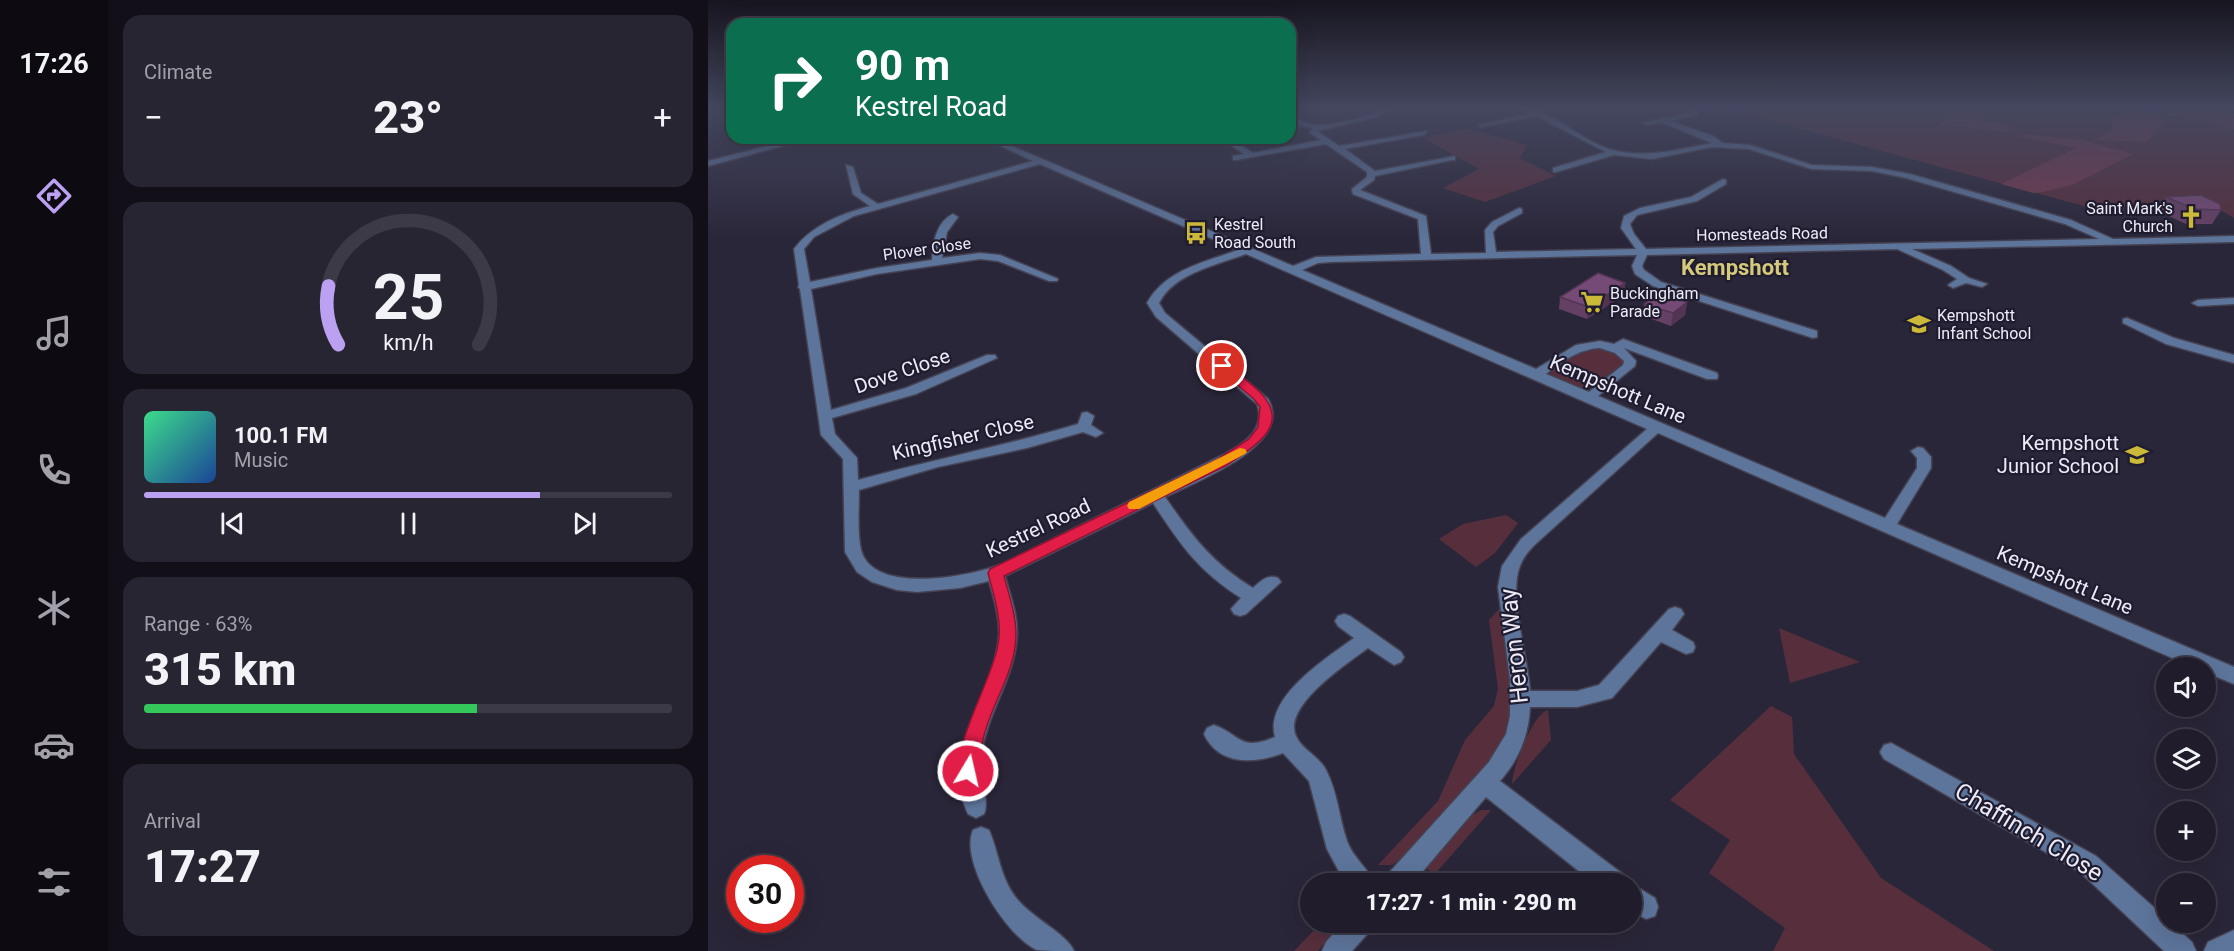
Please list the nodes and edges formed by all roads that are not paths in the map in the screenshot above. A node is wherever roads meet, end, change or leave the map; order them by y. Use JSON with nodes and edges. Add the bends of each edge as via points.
{"nodes":[{"id":1,"x":746,"y":151,"type":"edge"},
{"id":2,"x":1018,"y":151,"type":"edge"},
{"id":3,"x":1245,"y":151,"type":"edge"},
{"id":4,"x":1271,"y":151,"type":"edge"},
{"id":5,"x":1344,"y":151,"type":"edge"},
{"id":6,"x":1610,"y":151,"type":"edge"},
{"id":7,"x":1683,"y":151,"type":"edge"},
{"id":8,"x":1766,"y":151,"type":"edge"},
{"id":9,"x":1614,"y":153,"type":"junction"},
{"id":10,"x":1251,"y":155,"type":"junction"},
{"id":11,"x":1236,"y":158,"type":"dead end"},
{"id":12,"x":1452,"y":158,"type":"dead end"},
{"id":13,"x":1041,"y":161,"type":"junction"},
{"id":14,"x":708,"y":164,"type":"edge"},
{"id":15,"x":849,"y":167,"type":"dead end"},
{"id":16,"x":1562,"y":170,"type":"dead end"},
{"id":17,"x":1372,"y":174,"type":"junction"},
{"id":18,"x":1724,"y":183,"type":"dead end"},
{"id":19,"x":876,"y":206,"type":"junction"},
{"id":20,"x":1518,"y":216,"type":"dead end"},
{"id":21,"x":936,"y":221,"type":"dead end"},
{"id":22,"x":2234,"y":239,"type":"edge"},
{"id":23,"x":2111,"y":241,"type":"junction"},
{"id":24,"x":1898,"y":246,"type":"junction"},
{"id":25,"x":1247,"y":250,"type":"junction"},
{"id":26,"x":1643,"y":252,"type":"junction"},
{"id":27,"x":1491,"y":256,"type":"junction"},
{"id":28,"x":1426,"y":257,"type":"junction"},
{"id":29,"x":938,"y":262,"type":"junction"},
{"id":30,"x":1292,"y":270,"type":"junction"},
{"id":31,"x":1055,"y":280,"type":"dead end"},
{"id":32,"x":1965,"y":280,"type":"junction"},
{"id":33,"x":1982,"y":284,"type":"dead end"},
{"id":34,"x":1953,"y":285,"type":"dead end"},
{"id":35,"x":803,"y":287,"type":"junction"},
{"id":36,"x":2234,"y":301,"type":"edge"},
{"id":37,"x":2216,"y":302,"type":"junction"},
{"id":38,"x":2198,"y":303,"type":"dead end"},
{"id":39,"x":2234,"y":315,"type":"edge"},
{"id":40,"x":2126,"y":327,"type":"dead end"},
{"id":41,"x":1813,"y":334,"type":"dead end"},
{"id":42,"x":1616,"y":349,"type":"junction"},
{"id":43,"x":995,"y":357,"type":"dead end"},
{"id":44,"x":2234,"y":359,"type":"edge"},
{"id":45,"x":1535,"y":376,"type":"junction"},
{"id":46,"x":1712,"y":376,"type":"dead end"},
{"id":47,"x":1595,"y":394,"type":"dead end"},
{"id":48,"x":824,"y":416,"type":"junction"},
{"id":49,"x":1089,"y":425,"type":"dead end"},
{"id":50,"x":1656,"y":428,"type":"junction"},
{"id":51,"x":1918,"y":451,"type":"dead end"},
{"id":52,"x":851,"y":487,"type":"junction"},
{"id":53,"x":1155,"y":495,"type":"junction"},
{"id":54,"x":1888,"y":526,"type":"junction"},
{"id":55,"x":995,"y":573,"type":"junction"},
{"id":56,"x":1272,"y":582,"type":"dead end"},
{"id":57,"x":1254,"y":597,"type":"junction"},
{"id":58,"x":1240,"y":609,"type":"dead end"},
{"id":59,"x":1676,"y":614,"type":"dead end"},
{"id":60,"x":1344,"y":621,"type":"dead end"},
{"id":61,"x":1660,"y":632,"type":"junction"},
{"id":62,"x":1368,"y":638,"type":"junction"},
{"id":63,"x":1686,"y":646,"type":"dead end"},
{"id":64,"x":1394,"y":657,"type":"dead end"},
{"id":65,"x":2234,"y":676,"type":"edge"},
{"id":66,"x":1521,"y":699,"type":"junction"},
{"id":67,"x":1214,"y":734,"type":"dead end"},
{"id":68,"x":1287,"y":742,"type":"junction"},
{"id":69,"x":1891,"y":752,"type":"dead end"},
{"id":70,"x":1485,"y":783,"type":"junction"},
{"id":71,"x":976,"y":807,"type":"dead end"},
{"id":72,"x":981,"y":838,"type":"dead end"},
{"id":73,"x":1354,"y":873,"type":"edge"},
{"id":74,"x":1406,"y":873,"type":"edge"},
{"id":75,"x":1601,"y":873,"type":"edge"},
{"id":76,"x":1351,"y":933,"type":"edge"},
{"id":77,"x":2234,"y":943,"type":"edge"},
{"id":78,"x":1061,"y":951,"type":"edge"},
{"id":79,"x":1335,"y":951,"type":"edge"},
{"id":80,"x":2182,"y":951,"type":"edge"},
{"id":81,"x":2217,"y":951,"type":"edge"}],
"edges":[{"from":1,"to":14,"type":"street"},
{"from":2,"to":13,"type":"street","name":"Kempshott Lane"},
{"from":3,"to":10,"type":"street"},
{"from":4,"to":10,"type":"street"},
{"from":5,"to":17,"type":"street"},
{"from":6,"to":9,"type":"street"},
{"from":7,"to":9,"type":"street","via":[[1657,156]]},
{"from":8,"to":23,"type":"street","via":[[1806,166],[1872,169],[1907,176],[2082,226]]},
{"from":9,"to":16,"type":"street"},
{"from":10,"to":11,"type":"street"},
{"from":12,"to":17,"type":"street"},
{"from":13,"to":19,"type":"street","name":"Kestrel Road"},
{"from":13,"to":25,"type":"street","name":"Kempshott Lane"},
{"from":15,"to":19,"type":"street","via":[[857,194]]},
{"from":17,"to":28,"type":"street","via":[[1355,191],[1423,218]]},
{"from":18,"to":26,"type":"street","via":[[1694,200],[1629,216],[1626,228]]},
{"from":19,"to":35,"type":"street","name":"Kestrel Road","via":[[827,225],[803,243],[798,254]]},
{"from":20,"to":27,"type":"street","via":[[1495,224],[1488,232]]},
{"from":21,"to":29,"type":"street","via":[[951,219],[938,242]]},
{"from":22,"to":23,"type":"street","name":"Homesteads Road"},
{"from":23,"to":24,"type":"street","name":"Homesteads Road"},
{"from":24,"to":26,"type":"street","name":"Homesteads Road"},
{"from":24,"to":32,"type":"street"},
{"from":25,"to":30,"type":"street","name":"Kempshott Lane"},
{"from":25,"to":53,"type":"street","name":"Kestrel Road","via":[[1173,280],[1159,291],[1153,303],[1160,315],[1263,402],[1267,413],[1264,428],[1235,455]]},
{"from":26,"to":27,"type":"street","name":"Homesteads Road"},
{"from":26,"to":41,"type":"street","via":[[1637,266],[1644,277],[1658,284]]},
{"from":27,"to":28,"type":"street","name":"Homesteads Road"},
{"from":28,"to":30,"type":"street","name":"Homesteads Road","via":[[1324,259]]},
{"from":29,"to":31,"type":"street","name":"Plover Close","via":[[991,256]]},
{"from":29,"to":35,"type":"street","name":"Plover Close"},
{"from":30,"to":45,"type":"street","name":"Kempshott Lane"},
{"from":32,"to":33,"type":"street"},
{"from":32,"to":34,"type":"street"},
{"from":35,"to":48,"type":"street","name":"Kestrel Road"},
{"from":36,"to":37,"type":"street"},
{"from":37,"to":38,"type":"street"},
{"from":37,"to":39,"type":"street"},
{"from":40,"to":44,"type":"street"},
{"from":42,"to":45,"type":"street","via":[[1598,344],[1580,346]]},
{"from":42,"to":46,"type":"street","via":[[1623,343]]},
{"from":42,"to":47,"type":"street","via":[[1629,358],[1629,366]]},
{"from":43,"to":48,"type":"street","name":"Dove Close","via":[[911,392]]},
{"from":45,"to":50,"type":"street","name":"Kempshott Lane"},
{"from":48,"to":52,"type":"street","name":"Kestrel Road","via":[[831,440],[849,455]]},
{"from":49,"to":52,"type":"street","name":"Kingfisher Close"},
{"from":50,"to":54,"type":"street","name":"Kempshott Lane"},
{"from":50,"to":66,"type":"street","name":"Heron Way","via":[[1528,542],[1512,563],[1506,587]]},
{"from":51,"to":54,"type":"street","via":[[1924,457],[1924,468]]},
{"from":52,"to":55,"type":"street","name":"Kestrel Road","via":[[853,552],[861,566],[876,577],[924,585]]},
{"from":53,"to":55,"type":"street","name":"Kestrel Road"},
{"from":53,"to":57,"type":"street","via":[[1207,563]]},
{"from":54,"to":65,"type":"street","name":"Kempshott Lane"},
{"from":55,"to":71,"type":"street","via":[[1008,636],[1004,661],[982,713],[971,753],[968,771]]},
{"from":56,"to":57,"type":"street"},
{"from":57,"to":58,"type":"street"},
{"from":59,"to":61,"type":"street"},
{"from":60,"to":62,"type":"street"},
{"from":61,"to":63,"type":"street"},
{"from":61,"to":66,"type":"street","via":[[1605,692],[1577,699]]},
{"from":62,"to":64,"type":"street"},
{"from":62,"to":68,"type":"street","via":[[1291,702],[1283,720]]},
{"from":66,"to":70,"type":"street","name":"Heron Way","via":[[1521,724],[1512,749]]},
{"from":67,"to":68,"type":"street","via":[[1230,748],[1244,753],[1264,752]]},
{"from":68,"to":73,"type":"street","via":[[1315,768],[1335,844]]},
{"from":69,"to":80,"type":"street","name":"Chaffinch Close","via":[[2088,864]]},
{"from":70,"to":74,"type":"street","name":"Heron Way"},
{"from":70,"to":75,"type":"street"},
{"from":72,"to":78,"type":"street","via":[[990,875],[1009,911]]},
{"from":76,"to":79,"type":"street"},
{"from":77,"to":81,"type":"street"}]}
